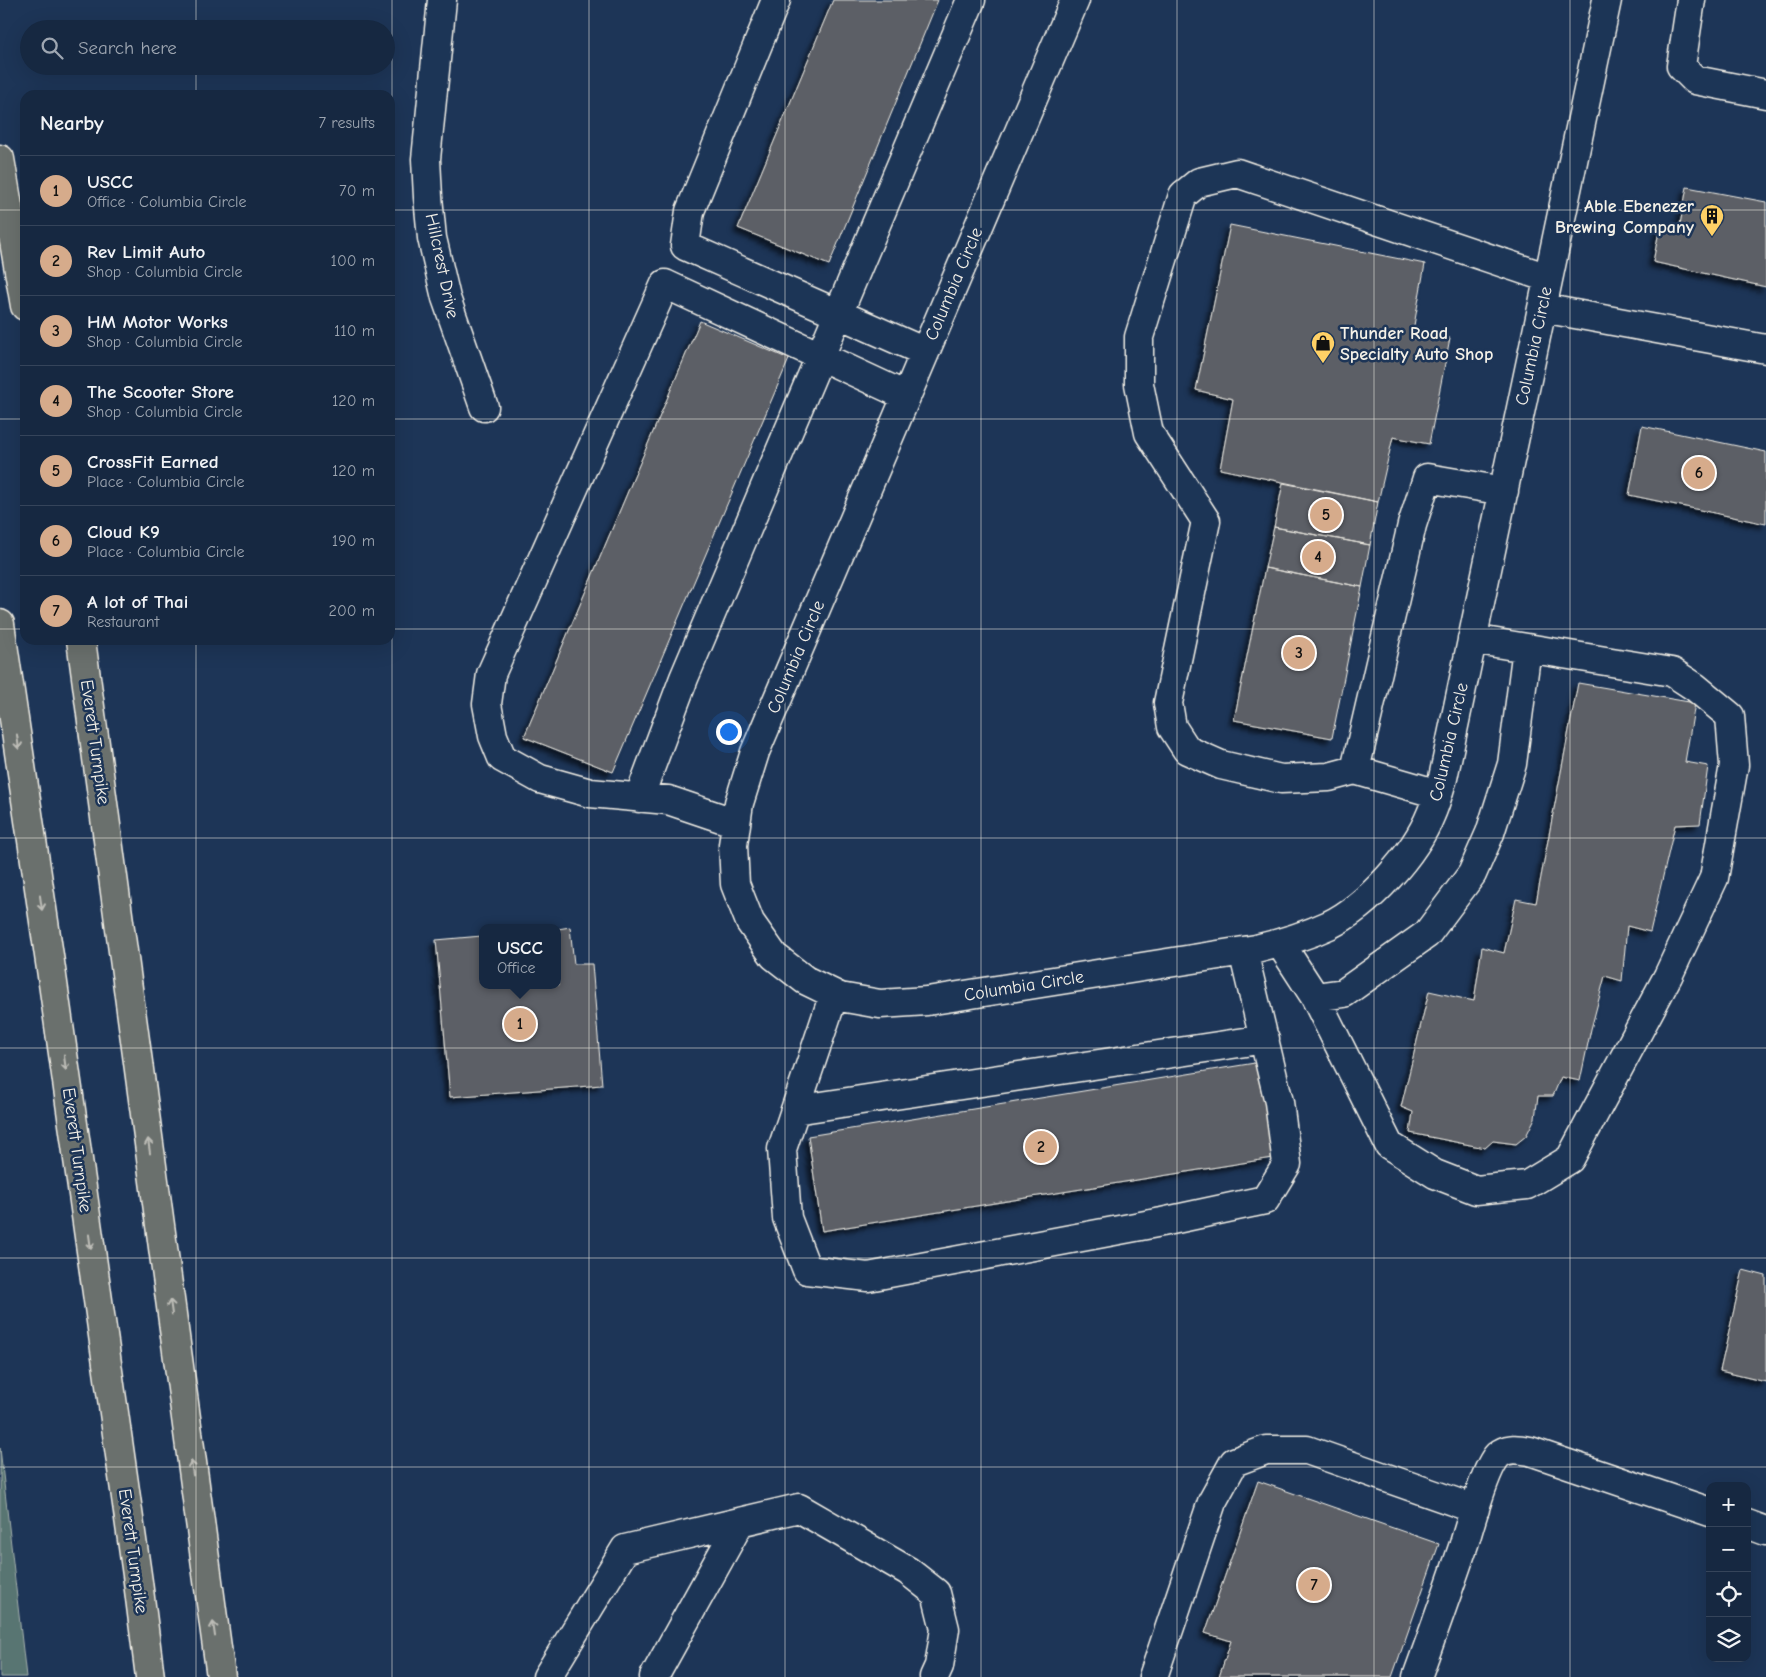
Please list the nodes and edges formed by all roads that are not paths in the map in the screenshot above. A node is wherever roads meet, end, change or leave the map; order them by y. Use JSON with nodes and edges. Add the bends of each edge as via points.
{"nodes":[{"id":1,"x":442,"y":0,"type":"edge"},
{"id":2,"x":776,"y":0,"type":"edge"},
{"id":3,"x":971,"y":0,"type":"edge"},
{"id":4,"x":1075,"y":0,"type":"edge"},
{"id":5,"x":1607,"y":0,"type":"edge"},
{"id":6,"x":1691,"y":0,"type":"edge"},
{"id":7,"x":1766,"y":94,"type":"edge"},
{"id":8,"x":0,"y":159,"type":"edge"},
{"id":9,"x":685,"y":246,"type":"junction"},
{"id":10,"x":20,"y":277,"type":"edge"},
{"id":11,"x":1548,"y":278,"type":"junction"},
{"id":12,"x":666,"y":284,"type":"junction"},
{"id":13,"x":1542,"y":308,"type":"junction"},
{"id":14,"x":838,"y":314,"type":"junction"},
{"id":15,"x":1766,"y":349,"type":"edge"},
{"id":16,"x":925,"y":352,"type":"junction"},
{"id":17,"x":820,"y":356,"type":"junction"},
{"id":18,"x":906,"y":396,"type":"junction"},
{"id":19,"x":484,"y":407,"type":"dead end"},
{"id":20,"x":1504,"y":491,"type":"junction"},
{"id":21,"x":0,"y":624,"type":"edge"},
{"id":22,"x":1472,"y":639,"type":"junction"},
{"id":23,"x":82,"y":645,"type":"edge"},
{"id":24,"x":1527,"y":648,"type":"junction"},
{"id":25,"x":1355,"y":770,"type":"junction"},
{"id":26,"x":1438,"y":794,"type":"junction"},
{"id":27,"x":639,"y":798,"type":"junction"},
{"id":28,"x":736,"y":822,"type":"junction"},
{"id":29,"x":1280,"y":943,"type":"junction"},
{"id":30,"x":1243,"y":951,"type":"junction"},
{"id":31,"x":834,"y":994,"type":"junction"},
{"id":32,"x":1316,"y":997,"type":"junction"},
{"id":33,"x":1265,"y":1039,"type":"junction"},
{"id":34,"x":795,"y":1110,"type":"junction"},
{"id":35,"x":1475,"y":1509,"type":"junction"},
{"id":36,"x":1706,"y":1511,"type":"edge"},
{"id":37,"x":740,"y":1522,"type":"junction"},
{"id":38,"x":1751,"y":1525,"type":"edge"},
{"id":39,"x":1766,"y":1531,"type":"edge"},
{"id":40,"x":150,"y":1677,"type":"edge"},
{"id":41,"x":221,"y":1677,"type":"edge"},
{"id":42,"x":547,"y":1677,"type":"edge"},
{"id":43,"x":654,"y":1677,"type":"edge"},
{"id":44,"x":934,"y":1677,"type":"edge"},
{"id":45,"x":1153,"y":1677,"type":"edge"},
{"id":46,"x":1417,"y":1677,"type":"edge"}],
"edges":[{"from":1,"to":19,"type":"street","name":"Hillcrest Drive","via":[[426,159],[430,222],[446,298]]},
{"from":2,"to":9,"type":"street","via":[[690,211]]},
{"from":3,"to":14,"type":"street"},
{"from":4,"to":16,"type":"street","name":"Columbia Circle"},
{"from":5,"to":11,"type":"street","name":"Columbia Circle"},
{"from":6,"to":7,"type":"street","via":[[1681,66],[1695,80]]},
{"from":8,"to":10,"type":"highway"},
{"from":9,"to":12,"type":"street"},
{"from":9,"to":14,"type":"street"},
{"from":11,"to":13,"type":"street","name":"Columbia Circle"},
{"from":11,"to":25,"type":"street","via":[[1237,173],[1199,182],[1184,195],[1140,337],[1139,384],[1148,433],[1206,521],[1168,703],[1172,727],[1187,750],[1221,764],[1281,779],[1329,777]]},
{"from":12,"to":17,"type":"street"},
{"from":12,"to":27,"type":"street","via":[[491,674],[487,704],[492,736],[502,758],[540,779],[590,793]]},
{"from":13,"to":15,"type":"street"},
{"from":13,"to":20,"type":"street","name":"Columbia Circle"},
{"from":14,"to":16,"type":"street"},
{"from":14,"to":17,"type":"street"},
{"from":16,"to":18,"type":"street","name":"Columbia Circle"},
{"from":17,"to":18,"type":"street"},
{"from":17,"to":27,"type":"street","via":[[684,678]]},
{"from":18,"to":28,"type":"street","name":"Columbia Circle","via":[[755,752]]},
{"from":20,"to":22,"type":"street","name":"Columbia Circle"},
{"from":20,"to":25,"type":"street","via":[[1427,478],[1412,525]]},
{"from":21,"to":40,"type":"highway","name":"Everett Turnpike","one_way":true},
{"from":22,"to":24,"type":"street"},
{"from":22,"to":26,"type":"street","name":"Columbia Circle"},
{"from":41,"to":23,"type":"highway","name":"Everett Turnpike","one_way":true},
{"from":24,"to":32,"type":"street","via":[[1512,764],[1490,833],[1472,874],[1427,934],[1344,992]]},
{"from":24,"to":32,"type":"street","via":[[1672,672],[1695,686],[1730,716],[1734,765],[1714,878],[1668,976],[1570,1159],[1527,1185],[1476,1190],[1435,1174],[1389,1145]]},
{"from":25,"to":26,"type":"street"},
{"from":26,"to":29,"type":"street","name":"Columbia Circle","via":[[1431,816],[1410,851],[1387,879],[1356,908],[1331,924]]},
{"from":27,"to":28,"type":"street","via":[[668,800]]},
{"from":28,"to":31,"type":"street","name":"Columbia Circle","via":[[734,884],[750,922],[774,956],[805,980]]},
{"from":29,"to":30,"type":"street","name":"Columbia Circle"},
{"from":29,"to":32,"type":"street"},
{"from":30,"to":31,"type":"street","name":"Columbia Circle","via":[[927,1001],[880,1004]]},
{"from":30,"to":33,"type":"street"},
{"from":31,"to":34,"type":"street"},
{"from":33,"to":34,"type":"street"},
{"from":33,"to":34,"type":"street","via":[[1279,1102],[1287,1164],[1266,1200],[868,1277],[807,1270],[787,1218],[782,1149]]},
{"from":35,"to":36,"type":"street","via":[[1498,1454],[1519,1449]]},
{"from":35,"to":45,"type":"street","via":[[1307,1450],[1266,1450],[1234,1462],[1212,1502]]},
{"from":35,"to":46,"type":"street"},
{"from":37,"to":42,"type":"street","via":[[624,1549]]},
{"from":37,"to":43,"type":"street"},
{"from":37,"to":44,"type":"street","via":[[799,1508],[908,1570],[936,1593],[945,1629]]},
{"from":38,"to":39,"type":"street"}]}
